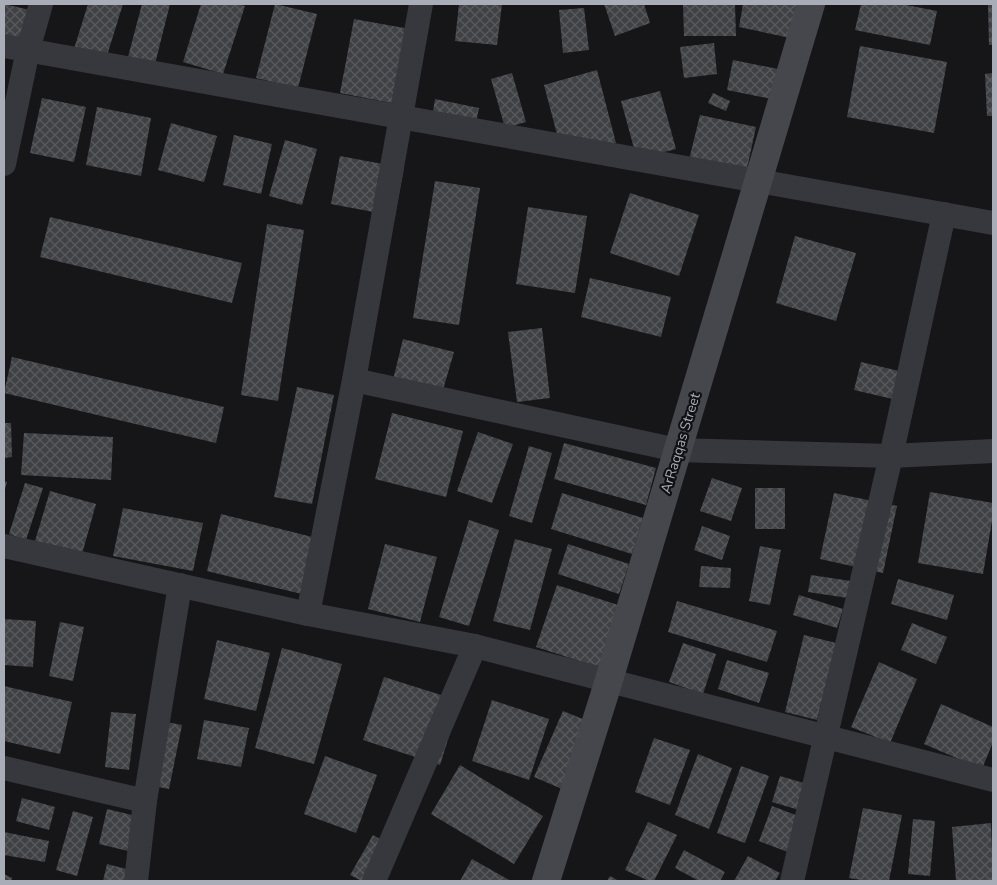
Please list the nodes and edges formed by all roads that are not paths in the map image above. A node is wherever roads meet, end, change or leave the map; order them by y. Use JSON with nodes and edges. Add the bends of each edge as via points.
{"nodes":[{"id":1,"x":41,"y":4,"type":"edge"},
{"id":2,"x":421,"y":4,"type":"edge"},
{"id":3,"x":811,"y":4,"type":"edge"},
{"id":4,"x":4,"y":46,"type":"edge"},
{"id":5,"x":28,"y":50,"type":"junction"},
{"id":6,"x":401,"y":118,"type":"junction"},
{"id":7,"x":4,"y":164,"type":"edge"},
{"id":8,"x":758,"y":180,"type":"junction"},
{"id":9,"x":944,"y":214,"type":"junction"},
{"id":10,"x":993,"y":223,"type":"edge"},
{"id":11,"x":354,"y":380,"type":"junction"},
{"id":12,"x":677,"y":450,"type":"junction"},
{"id":13,"x":993,"y":452,"type":"edge"},
{"id":14,"x":891,"y":456,"type":"junction"},
{"id":15,"x":4,"y":546,"type":"edge"},
{"id":16,"x":180,"y":585,"type":"junction"},
{"id":17,"x":308,"y":614,"type":"junction"},
{"id":18,"x":475,"y":646,"type":"junction"},
{"id":19,"x":609,"y":680,"type":"junction"},
{"id":20,"x":824,"y":736,"type":"junction"},
{"id":21,"x":4,"y":768,"type":"edge"},
{"id":22,"x":993,"y":780,"type":"edge"},
{"id":23,"x":145,"y":801,"type":"junction"},
{"id":24,"x":136,"y":881,"type":"edge"},
{"id":25,"x":374,"y":881,"type":"edge"},
{"id":26,"x":546,"y":881,"type":"edge"},
{"id":27,"x":792,"y":881,"type":"edge"}],
"edges":[{"from":1,"to":5,"type":"street"},
{"from":2,"to":6,"type":"street"},
{"from":3,"to":8,"type":"street","name":"ArRaqqas Street"},
{"from":4,"to":5,"type":"street"},
{"from":5,"to":6,"type":"street"},
{"from":5,"to":7,"type":"street"},
{"from":6,"to":8,"type":"street"},
{"from":6,"to":11,"type":"street"},
{"from":8,"to":9,"type":"street"},
{"from":8,"to":12,"type":"street","name":"ArRaqqas Street"},
{"from":9,"to":10,"type":"street"},
{"from":9,"to":14,"type":"street"},
{"from":11,"to":12,"type":"street"},
{"from":11,"to":17,"type":"street"},
{"from":12,"to":14,"type":"street"},
{"from":12,"to":19,"type":"street","name":"ArRaqqas Street"},
{"from":13,"to":14,"type":"street"},
{"from":14,"to":20,"type":"street"},
{"from":15,"to":16,"type":"street"},
{"from":16,"to":17,"type":"street"},
{"from":16,"to":23,"type":"street"},
{"from":17,"to":18,"type":"street"},
{"from":18,"to":19,"type":"street"},
{"from":18,"to":25,"type":"street"},
{"from":19,"to":20,"type":"street"},
{"from":19,"to":26,"type":"street","name":"ArRaqqas Street"},
{"from":20,"to":22,"type":"street"},
{"from":20,"to":27,"type":"street"},
{"from":21,"to":23,"type":"street"},
{"from":23,"to":24,"type":"street"}]}
